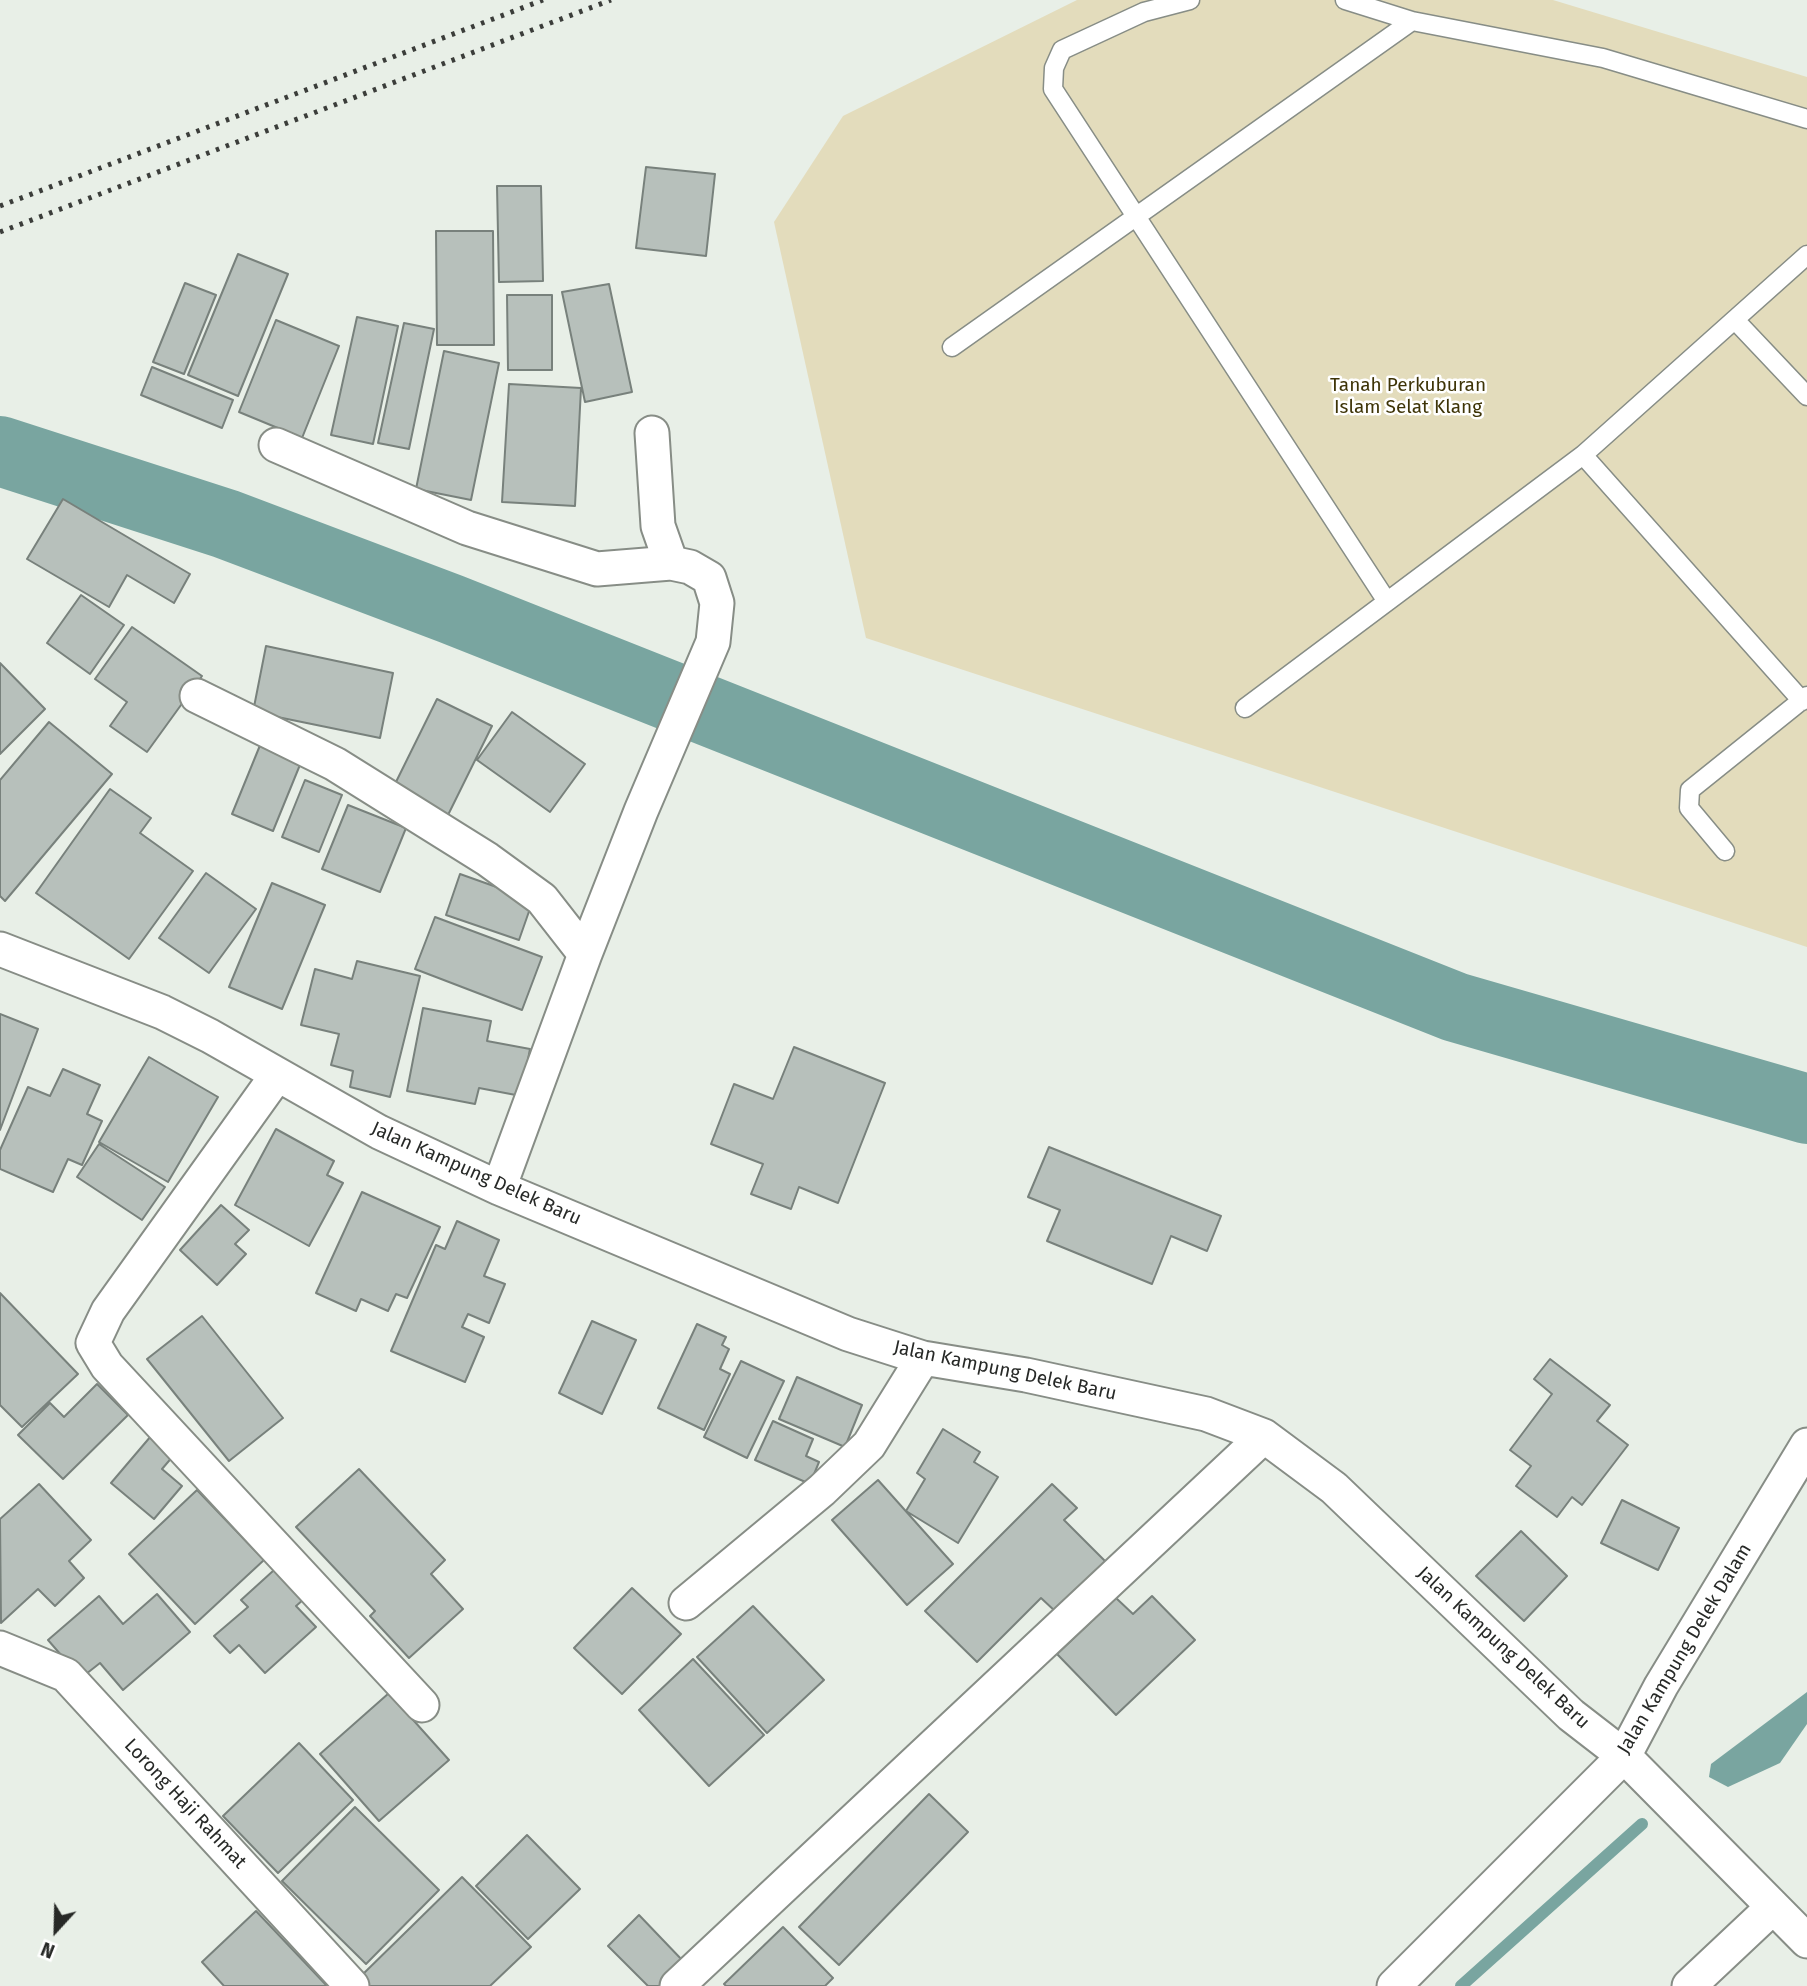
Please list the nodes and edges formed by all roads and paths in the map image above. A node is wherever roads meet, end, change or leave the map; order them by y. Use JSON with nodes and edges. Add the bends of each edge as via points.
{"nodes":[{"id":1,"x":1190,"y":0,"type":"edge"},
{"id":2,"x":1346,"y":0,"type":"edge"},
{"id":3,"x":1412,"y":21,"type":"junction"},
{"id":4,"x":1807,"y":119,"type":"edge"},
{"id":5,"x":1136,"y":217,"type":"junction"},
{"id":6,"x":1807,"y":255,"type":"edge"},
{"id":7,"x":1735,"y":320,"type":"junction"},
{"id":8,"x":952,"y":348,"type":"dead end"},
{"id":9,"x":1807,"y":396,"type":"edge"},
{"id":10,"x":652,"y":433,"type":"dead end"},
{"id":11,"x":276,"y":446,"type":"dead end"},
{"id":12,"x":1583,"y":456,"type":"junction"},
{"id":13,"x":671,"y":563,"type":"junction"},
{"id":14,"x":1386,"y":600,"type":"junction"},
{"id":15,"x":197,"y":696,"type":"dead end"},
{"id":16,"x":1804,"y":698,"type":"edge"},
{"id":17,"x":1245,"y":708,"type":"dead end"},
{"id":18,"x":1725,"y":851,"type":"dead end"},
{"id":19,"x":0,"y":949,"type":"edge"},
{"id":20,"x":584,"y":954,"type":"junction"},
{"id":21,"x":277,"y":1075,"type":"junction"},
{"id":22,"x":499,"y":1188,"type":"junction"},
{"id":23,"x":923,"y":1358,"type":"junction"},
{"id":24,"x":1264,"y":1436,"type":"junction"},
{"id":25,"x":1807,"y":1445,"type":"edge"},
{"id":26,"x":686,"y":1603,"type":"dead end"},
{"id":27,"x":0,"y":1648,"type":"edge"},
{"id":28,"x":422,"y":1705,"type":"dead end"},
{"id":29,"x":1624,"y":1756,"type":"junction"},
{"id":30,"x":1772,"y":1908,"type":"junction"},
{"id":31,"x":1807,"y":1941,"type":"edge"},
{"id":32,"x":352,"y":1986,"type":"edge"},
{"id":33,"x":677,"y":1986,"type":"edge"},
{"id":34,"x":1394,"y":1986,"type":"edge"},
{"id":35,"x":1689,"y":1986,"type":"edge"}],
"edges":[{"from":1,"to":5,"type":"lane","via":[[1144,12],[1062,50],[1054,68],[1053,89]]},
{"from":2,"to":3,"type":"lane"},
{"from":3,"to":4,"type":"lane","via":[[1603,58]]},
{"from":3,"to":5,"type":"lane"},
{"from":5,"to":8,"type":"lane"},
{"from":5,"to":14,"type":"lane"},
{"from":6,"to":7,"type":"lane"},
{"from":7,"to":9,"type":"lane"},
{"from":7,"to":12,"type":"lane"},
{"from":10,"to":13,"type":"street","via":[[658,526]]},
{"from":11,"to":13,"type":"street","via":[[467,528],[597,569]]},
{"from":12,"to":14,"type":"lane"},
{"from":12,"to":16,"type":"lane"},
{"from":13,"to":20,"type":"street","via":[[691,567],[709,578],[717,603],[713,642]]},
{"from":14,"to":17,"type":"lane"},
{"from":15,"to":20,"type":"street","via":[[335,764],[487,859],[542,899]]},
{"from":16,"to":18,"type":"lane","via":[[1690,790],[1689,808]]},
{"from":19,"to":21,"type":"street","name":"Jalan Kampung Delek Baru","via":[[162,1012]]},
{"from":20,"to":22,"type":"street"},
{"from":21,"to":22,"type":"street","name":"Jalan Kampung Delek Baru","via":[[379,1132]]},
{"from":21,"to":28,"type":"street","via":[[108,1311],[93,1343],[107,1366]]},
{"from":22,"to":23,"type":"street","name":"Jalan Kampung Delek Baru","via":[[848,1334]]},
{"from":23,"to":24,"type":"street","name":"Jalan Kampung Delek Baru","via":[[1206,1414]]},
{"from":23,"to":26,"type":"street","via":[[869,1445]]},
{"from":24,"to":29,"type":"street","name":"Jalan Kampung Delek Baru","via":[[1334,1488],[1571,1715]]},
{"from":24,"to":33,"type":"street"},
{"from":25,"to":29,"type":"street","name":"Jalan Kampung Delek Dalam","via":[[1661,1686]]},
{"from":27,"to":32,"type":"street","name":"Lorong Haji Rahmat","via":[[66,1675]]},
{"from":29,"to":30,"type":"street","name":"Jalan Kampung Delek Baru"},
{"from":29,"to":34,"type":"street","name":"Jalan Kampung Delek Dalam"},
{"from":30,"to":31,"type":"street","name":"Jalan Kampung Delek Baru"},
{"from":30,"to":35,"type":"street"}]}
